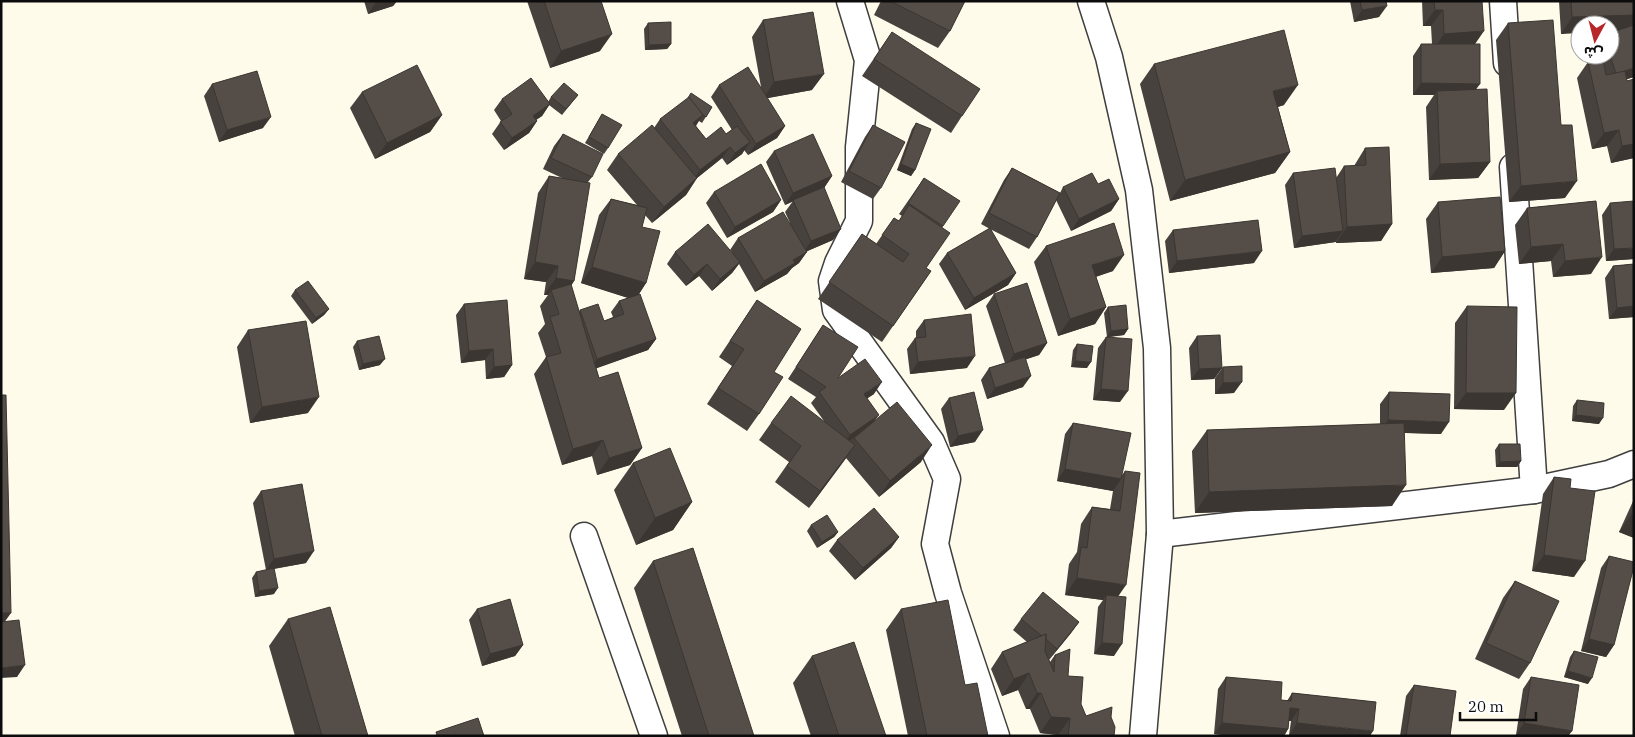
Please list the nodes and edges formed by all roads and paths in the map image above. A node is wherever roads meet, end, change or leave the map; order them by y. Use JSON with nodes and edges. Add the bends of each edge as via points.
{"nodes":[{"id":1,"x":850,"y":1,"type":"edge"},
{"id":2,"x":1091,"y":1,"type":"edge"},
{"id":3,"x":1503,"y":1,"type":"edge"},
{"id":4,"x":1508,"y":89,"type":"dead end"},
{"id":5,"x":1512,"y":148,"type":"dead end"},
{"id":6,"x":1634,"y":464,"type":"edge"},
{"id":7,"x":1534,"y":490,"type":"junction"},
{"id":8,"x":1160,"y":534,"type":"junction"},
{"id":9,"x":584,"y":536,"type":"dead end"},
{"id":10,"x":654,"y":736,"type":"edge"},
{"id":11,"x":996,"y":736,"type":"edge"},
{"id":12,"x":1143,"y":736,"type":"edge"}],
"edges":[{"from":1,"to":11,"type":"street","via":[[868,60],[859,147],[859,221],[832,281],[836,310],[931,442],[947,479],[935,544]]},
{"from":2,"to":8,"type":"street","via":[[1109,57],[1139,190],[1157,348]]},
{"from":3,"to":4,"type":"street"},
{"from":5,"to":7,"type":"street"},
{"from":6,"to":7,"type":"street","via":[[1609,474]]},
{"from":7,"to":8,"type":"street"},
{"from":8,"to":12,"type":"street"},
{"from":9,"to":10,"type":"street"}]}
